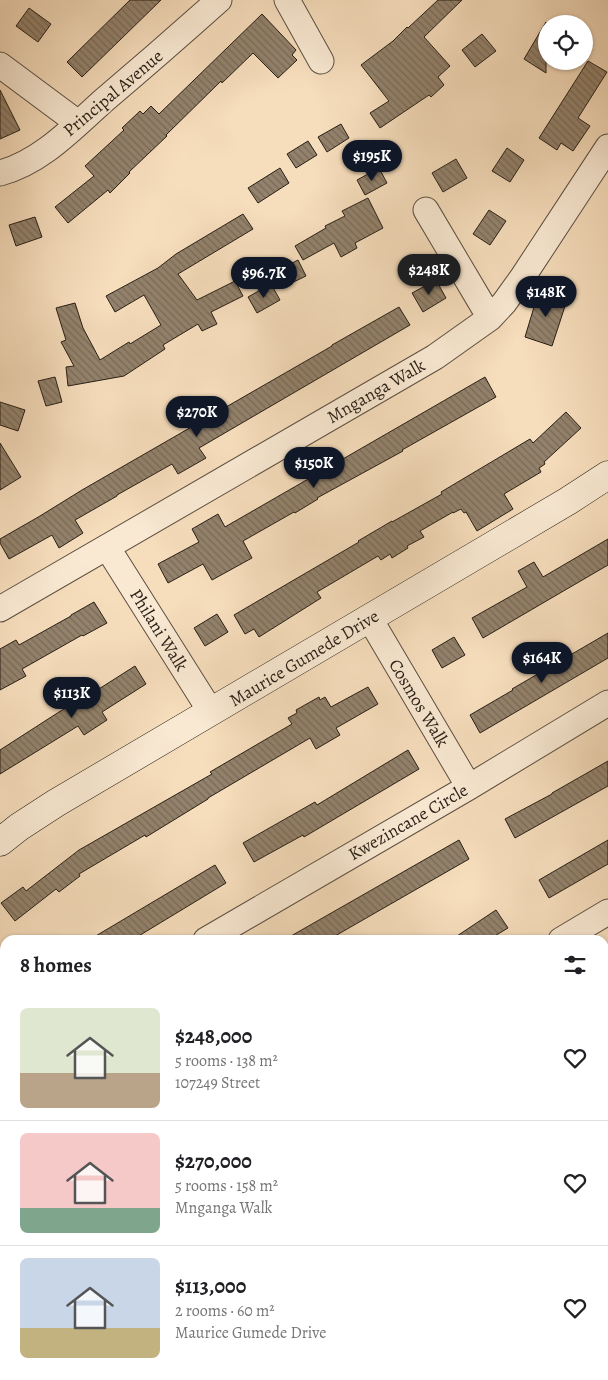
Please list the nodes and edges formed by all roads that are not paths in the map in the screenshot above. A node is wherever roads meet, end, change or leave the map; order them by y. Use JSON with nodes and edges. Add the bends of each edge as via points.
{"nodes":[{"id":1,"x":219,"y":0,"type":"edge"},
{"id":2,"x":287,"y":0,"type":"edge"},
{"id":3,"x":321,"y":61,"type":"dead end"},
{"id":4,"x":0,"y":65,"type":"edge"},
{"id":5,"x":78,"y":124,"type":"junction"},
{"id":6,"x":608,"y":147,"type":"edge"},
{"id":7,"x":0,"y":173,"type":"edge"},
{"id":8,"x":426,"y":210,"type":"dead end"},
{"id":9,"x":490,"y":318,"type":"junction"},
{"id":10,"x":608,"y":475,"type":"edge"},
{"id":11,"x":106,"y":547,"type":"junction"},
{"id":12,"x":0,"y":609,"type":"edge"},
{"id":13,"x":370,"y":619,"type":"junction"},
{"id":14,"x":608,"y":703,"type":"edge"},
{"id":15,"x":211,"y":712,"type":"junction"},
{"id":16,"x":469,"y":787,"type":"junction"},
{"id":17,"x":0,"y":842,"type":"edge"},
{"id":18,"x":608,"y":912,"type":"edge"},
{"id":19,"x":215,"y":935,"type":"edge"},
{"id":20,"x":569,"y":935,"type":"edge"}],
"edges":[{"from":1,"to":5,"type":"street","name":"Principal Avenue"},
{"from":2,"to":3,"type":"street"},
{"from":4,"to":5,"type":"street"},
{"from":5,"to":7,"type":"street","name":"Principal Avenue","via":[[39,156]]},
{"from":6,"to":9,"type":"street","name":"Mnganga Walk","via":[[522,278]]},
{"from":8,"to":9,"type":"street"},
{"from":9,"to":11,"type":"street","name":"Mnganga Walk","via":[[435,357]]},
{"from":10,"to":13,"type":"street","name":"Maurice Gumede Drive"},
{"from":11,"to":12,"type":"street","name":"Mnganga Walk"},
{"from":11,"to":15,"type":"street","name":"Philani Walk"},
{"from":13,"to":15,"type":"street","name":"Maurice Gumede Drive"},
{"from":13,"to":16,"type":"street","name":"Cosmos Walk"},
{"from":14,"to":16,"type":"street","name":"Kwezincane Circle"},
{"from":15,"to":17,"type":"street","name":"Maurice Gumede Drive","via":[[56,803]]},
{"from":16,"to":19,"type":"street","name":"Kwezincane Circle"},
{"from":18,"to":20,"type":"street"}]}
